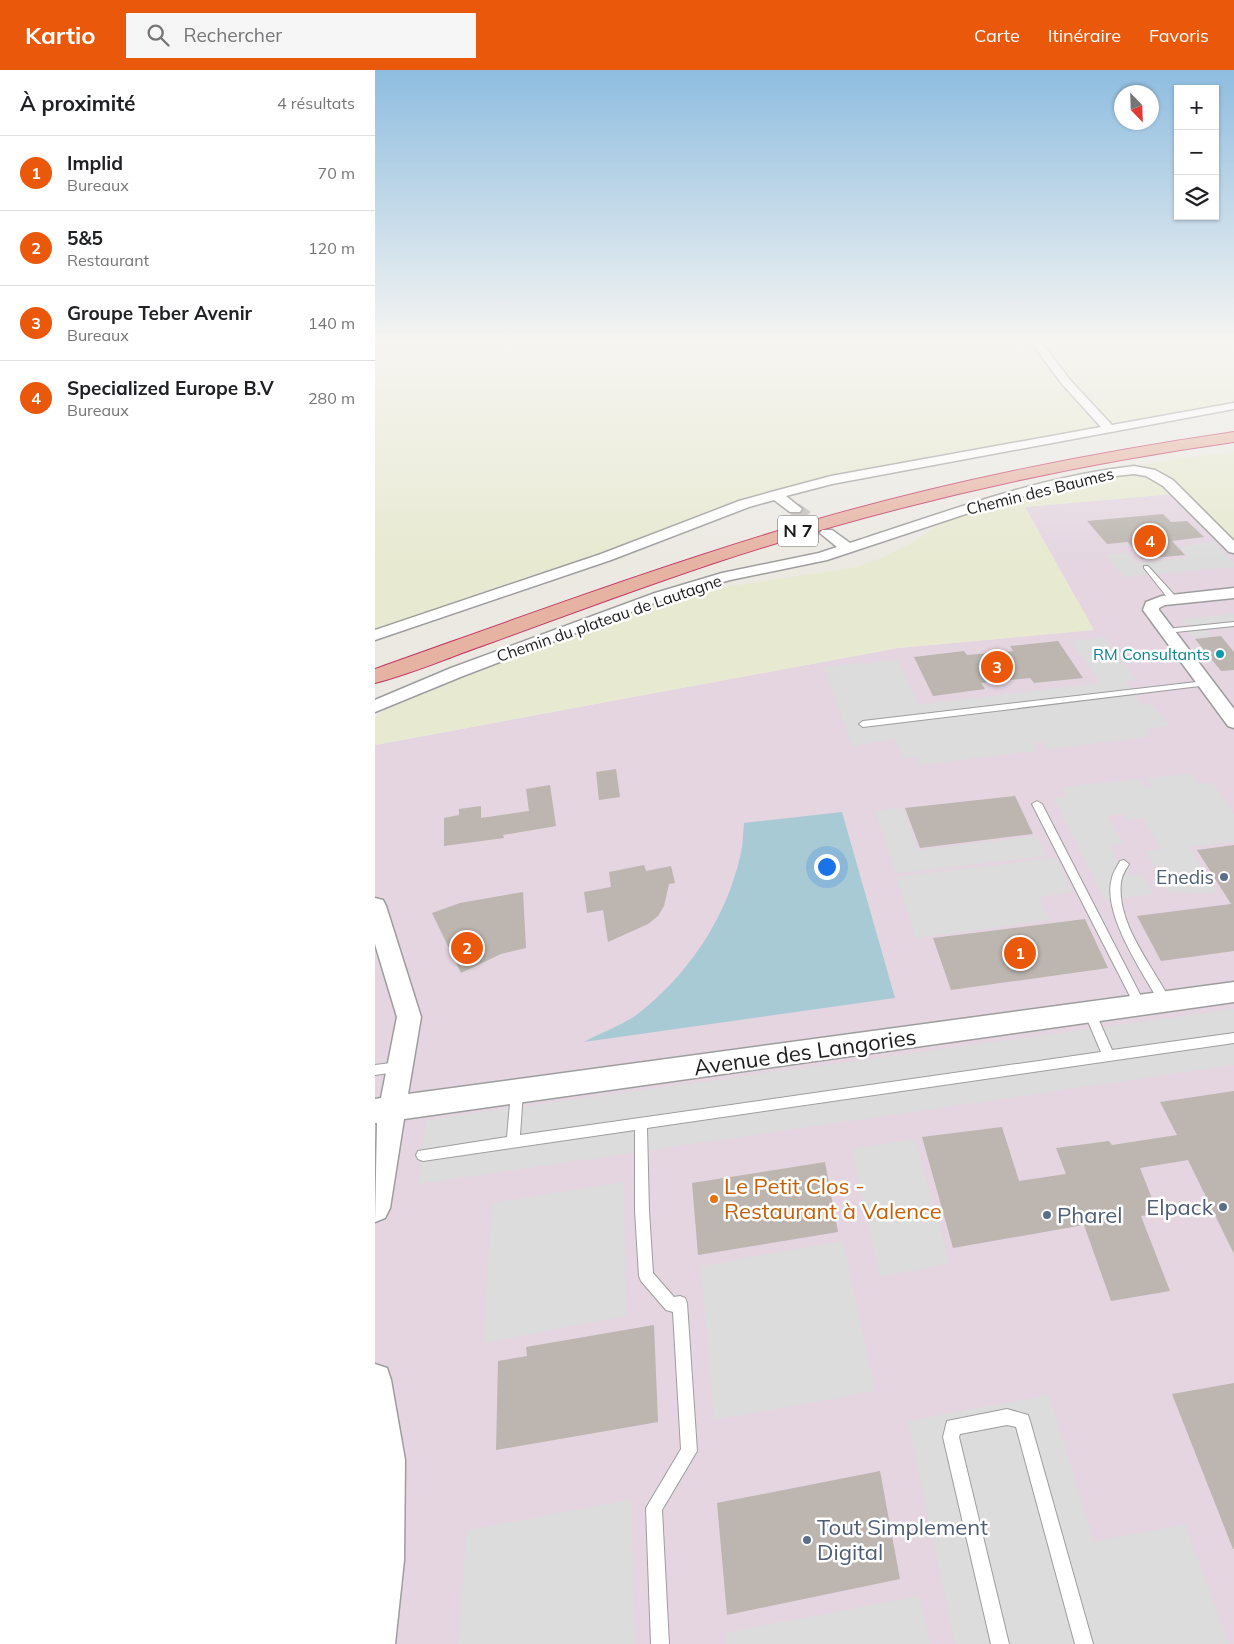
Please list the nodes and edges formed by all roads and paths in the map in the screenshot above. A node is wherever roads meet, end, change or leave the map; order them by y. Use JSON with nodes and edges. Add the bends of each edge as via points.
{"nodes":[{"id":1,"x":1097,"y":415,"type":"edge"},
{"id":2,"x":1180,"y":415,"type":"edge"},
{"id":3,"x":1109,"y":428,"type":"junction"},
{"id":4,"x":1234,"y":428,"type":"edge"},
{"id":5,"x":1234,"y":437,"type":"edge"},
{"id":6,"x":776,"y":495,"type":"junction"},
{"id":7,"x":795,"y":509,"type":"tunnel mouth"},
{"id":8,"x":827,"y":533,"type":"tunnel mouth"},
{"id":9,"x":849,"y":548,"type":"junction"},
{"id":10,"x":1234,"y":549,"type":"edge"},
{"id":11,"x":1146,"y":567,"type":"dead end"},
{"id":12,"x":1234,"y":593,"type":"edge"},
{"id":13,"x":1174,"y":600,"type":"junction"},
{"id":14,"x":1234,"y":624,"type":"edge"},
{"id":15,"x":1166,"y":631,"type":"junction"},
{"id":16,"x":375,"y":635,"type":"edge"},
{"id":17,"x":375,"y":659,"type":"edge"},
{"id":18,"x":375,"y":676,"type":"edge"},
{"id":19,"x":1205,"y":683,"type":"junction"},
{"id":20,"x":375,"y":707,"type":"edge"},
{"id":21,"x":1234,"y":722,"type":"edge"},
{"id":22,"x":863,"y":724,"type":"dead end"},
{"id":23,"x":1037,"y":804,"type":"dead end"},
{"id":24,"x":1124,"y":864,"type":"dead end"},
{"id":25,"x":375,"y":906,"type":"edge"},
{"id":26,"x":1234,"y":992,"type":"edge"},
{"id":27,"x":1165,"y":1002,"type":"junction"},
{"id":28,"x":1140,"y":1005,"type":"junction"},
{"id":29,"x":1090,"y":1012,"type":"junction"},
{"id":30,"x":1234,"y":1038,"type":"edge"},
{"id":31,"x":1109,"y":1057,"type":"junction"},
{"id":32,"x":400,"y":1067,"type":"junction"},
{"id":33,"x":375,"y":1070,"type":"edge"},
{"id":34,"x":517,"y":1092,"type":"junction"},
{"id":35,"x":384,"y":1110,"type":"edge"},
{"id":36,"x":641,"y":1124,"type":"junction"},
{"id":37,"x":513,"y":1142,"type":"junction"},
{"id":38,"x":423,"y":1155,"type":"dead end"},
{"id":39,"x":379,"y":1158,"type":"edge"},
{"id":40,"x":375,"y":1208,"type":"edge"},
{"id":41,"x":375,"y":1380,"type":"edge"},
{"id":42,"x":376,"y":1644,"type":"edge"},
{"id":43,"x":660,"y":1644,"type":"edge"},
{"id":44,"x":1001,"y":1644,"type":"edge"},
{"id":45,"x":1084,"y":1644,"type":"edge"}],
"edges":[{"from":1,"to":3,"type":"street"},
{"from":2,"to":3,"type":"street"},
{"from":3,"to":6,"type":"street","via":[[831,480]]},
{"from":4,"to":17,"type":"highway","number":"N 7","via":[[1055,456],[878,496],[709,546]]},
{"from":5,"to":18,"type":"highway","number":"N 7","via":[[1040,469],[856,514],[775,538]]},
{"from":6,"to":7,"type":"street"},
{"from":6,"to":16,"type":"street","via":[[743,504],[606,557]]},
{"from":8,"to":9,"type":"street"},
{"from":9,"to":10,"type":"street","name":"Chemin des Baumes","via":[[1004,497],[1106,473],[1134,470],[1150,473],[1168,483]]},
{"from":9,"to":20,"type":"street","name":"Chemin du plateau de Lautagne","via":[[822,557],[727,576],[660,596],[457,672]]},
{"from":11,"to":13,"type":"lane"},
{"from":12,"to":13,"type":"street"},
{"from":13,"to":15,"type":"street","via":[[1152,605],[1151,610]]},
{"from":14,"to":15,"type":"lane"},
{"from":15,"to":19,"type":"street"},
{"from":19,"to":21,"type":"street"},
{"from":19,"to":22,"type":"lane"},
{"from":23,"to":28,"type":"lane"},
{"from":24,"to":27,"type":"lane","via":[[1116,880],[1118,908]]},
{"from":25,"to":32,"type":"street","via":[[409,1017]]},
{"from":26,"to":27,"type":"street","name":"Avenue des Langories"},
{"from":27,"to":28,"type":"street","name":"Avenue des Langories"},
{"from":28,"to":29,"type":"street","name":"Avenue des Langories"},
{"from":29,"to":31,"type":"lane"},
{"from":29,"to":34,"type":"street","name":"Avenue des Langories"},
{"from":30,"to":31,"type":"lane"},
{"from":31,"to":36,"type":"lane"},
{"from":32,"to":33,"type":"lane"},
{"from":32,"to":35,"type":"street"},
{"from":34,"to":35,"type":"street","name":"Avenue des Langories"},
{"from":34,"to":37,"type":"lane"},
{"from":35,"to":39,"type":"street"},
{"from":36,"to":37,"type":"lane"},
{"from":36,"to":43,"type":"lane","via":[[646,1276],[671,1305],[680,1303],[689,1451],[654,1508]]},
{"from":37,"to":38,"type":"lane"},
{"from":39,"to":40,"type":"street"},
{"from":41,"to":42,"type":"street","via":[[388,1460],[386,1560]]},
{"from":44,"to":45,"type":"lane","via":[[951,1437],[953,1427],[1007,1416],[1022,1421]]}]}
